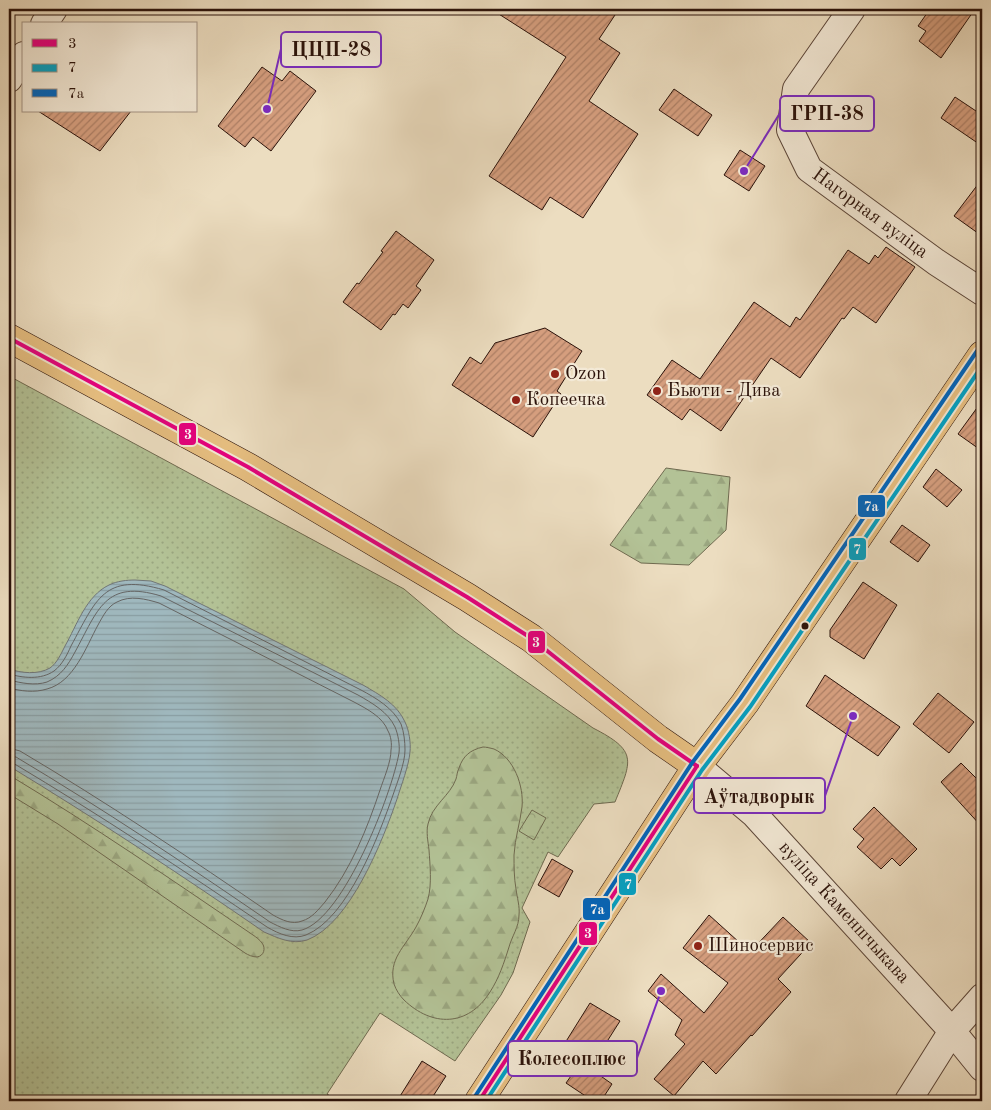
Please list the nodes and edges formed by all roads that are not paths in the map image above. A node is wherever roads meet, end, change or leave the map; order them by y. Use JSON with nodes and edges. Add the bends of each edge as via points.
{"nodes":[{"id":1,"x":54,"y":9,"type":"edge"},
{"id":2,"x":852,"y":9,"type":"edge"},
{"id":3,"x":45,"y":22,"type":"edge"},
{"id":4,"x":22,"y":58,"type":"edge"},
{"id":5,"x":9,"y":79,"type":"edge"},
{"id":6,"x":982,"y":292,"type":"edge"},
{"id":7,"x":9,"y":338,"type":"edge"},
{"id":8,"x":982,"y":355,"type":"edge"},
{"id":9,"x":697,"y":766,"type":"junction"},
{"id":10,"x":982,"y":997,"type":"edge"},
{"id":11,"x":952,"y":1031,"type":"junction"},
{"id":12,"x":982,"y":1068,"type":"edge"},
{"id":13,"x":479,"y":1101,"type":"edge"},
{"id":14,"x":908,"y":1101,"type":"edge"}],
"edges":[{"from":1,"to":3,"type":"street"},
{"from":2,"to":6,"type":"street","name":"Нагорная вуліца","via":[[796,90],[790,130],[809,169]]},
{"from":4,"to":5,"type":"street"},
{"from":7,"to":9,"type":"main road","via":[[248,467],[466,597],[531,638]]},
{"from":8,"to":9,"type":"main road","via":[[745,704]]},
{"from":9,"to":11,"type":"street","name":"вуліца Каменшчыкава","via":[[754,814]]},
{"from":9,"to":13,"type":"main road"},
{"from":10,"to":11,"type":"street"},
{"from":11,"to":12,"type":"street","name":"вуліца Каменшчыкава"},
{"from":11,"to":14,"type":"street"}]}
